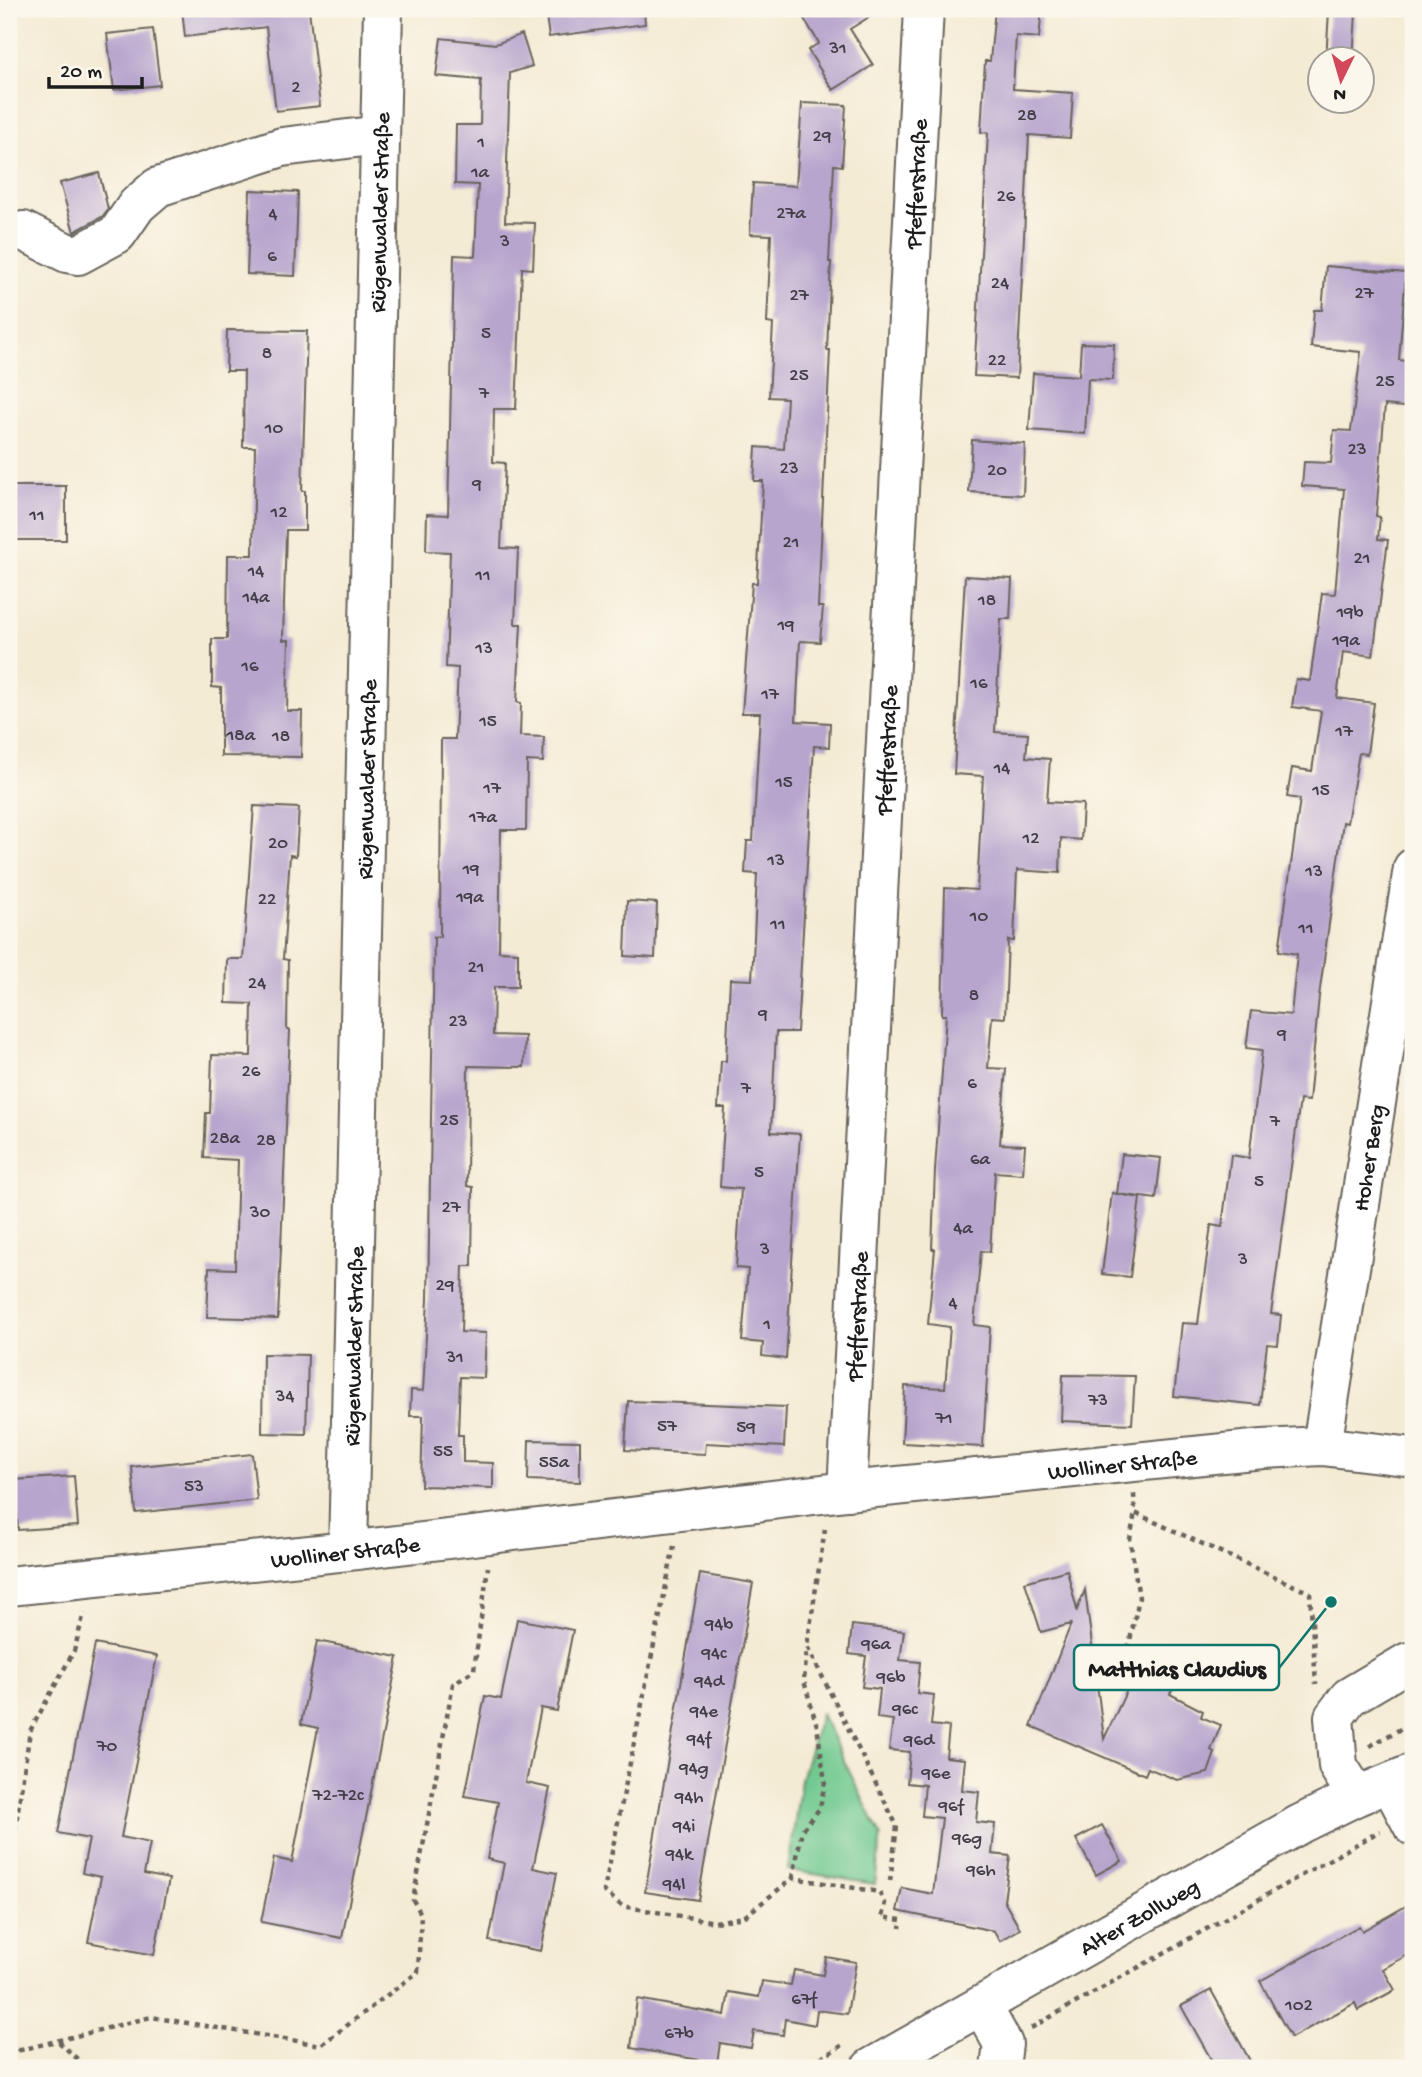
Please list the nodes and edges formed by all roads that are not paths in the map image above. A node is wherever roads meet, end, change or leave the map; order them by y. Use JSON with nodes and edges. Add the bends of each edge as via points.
{"nodes":[{"id":1,"x":383,"y":9,"type":"edge"},
{"id":2,"x":924,"y":9,"type":"edge"},
{"id":3,"x":380,"y":135,"type":"junction"},
{"id":4,"x":23,"y":231,"type":"dead end"},
{"id":5,"x":1413,"y":868,"type":"edge"},
{"id":6,"x":1322,"y":1446,"type":"junction"},
{"id":7,"x":1413,"y":1457,"type":"edge"},
{"id":8,"x":839,"y":1492,"type":"junction"},
{"id":9,"x":348,"y":1551,"type":"junction"},
{"id":10,"x":9,"y":1586,"type":"edge"},
{"id":11,"x":1408,"y":1662,"type":"dead end"},
{"id":12,"x":1387,"y":1784,"type":"edge"},
{"id":13,"x":1411,"y":1821,"type":"edge"},
{"id":14,"x":982,"y":2006,"type":"junction"},
{"id":15,"x":1001,"y":2056,"type":"edge"},
{"id":16,"x":871,"y":2068,"type":"edge"}],
"edges":[{"from":1,"to":3,"type":"street","name":"Rügenwalder Straße"},
{"from":2,"to":8,"type":"street","name":"Pfefferstraße"},
{"from":3,"to":4,"type":"street","via":[[282,147],[158,187],[108,242],[78,255]]},
{"from":3,"to":9,"type":"street","name":"Rügenwalder Straße"},
{"from":5,"to":6,"type":"street","name":"Hoher Berg"},
{"from":6,"to":7,"type":"street","name":"Wolliner Straße"},
{"from":6,"to":8,"type":"street","name":"Wolliner Straße"},
{"from":8,"to":9,"type":"street","name":"Wolliner Straße"},
{"from":9,"to":10,"type":"street","name":"Wolliner Straße"},
{"from":11,"to":12,"type":"street","via":[[1349,1697],[1334,1717],[1338,1766]]},
{"from":12,"to":13,"type":"street"},
{"from":12,"to":14,"type":"street","name":"Alter Zollweg","via":[[1300,1824]]},
{"from":14,"to":15,"type":"street"},
{"from":14,"to":16,"type":"street","name":"Alter Zollweg"}]}
